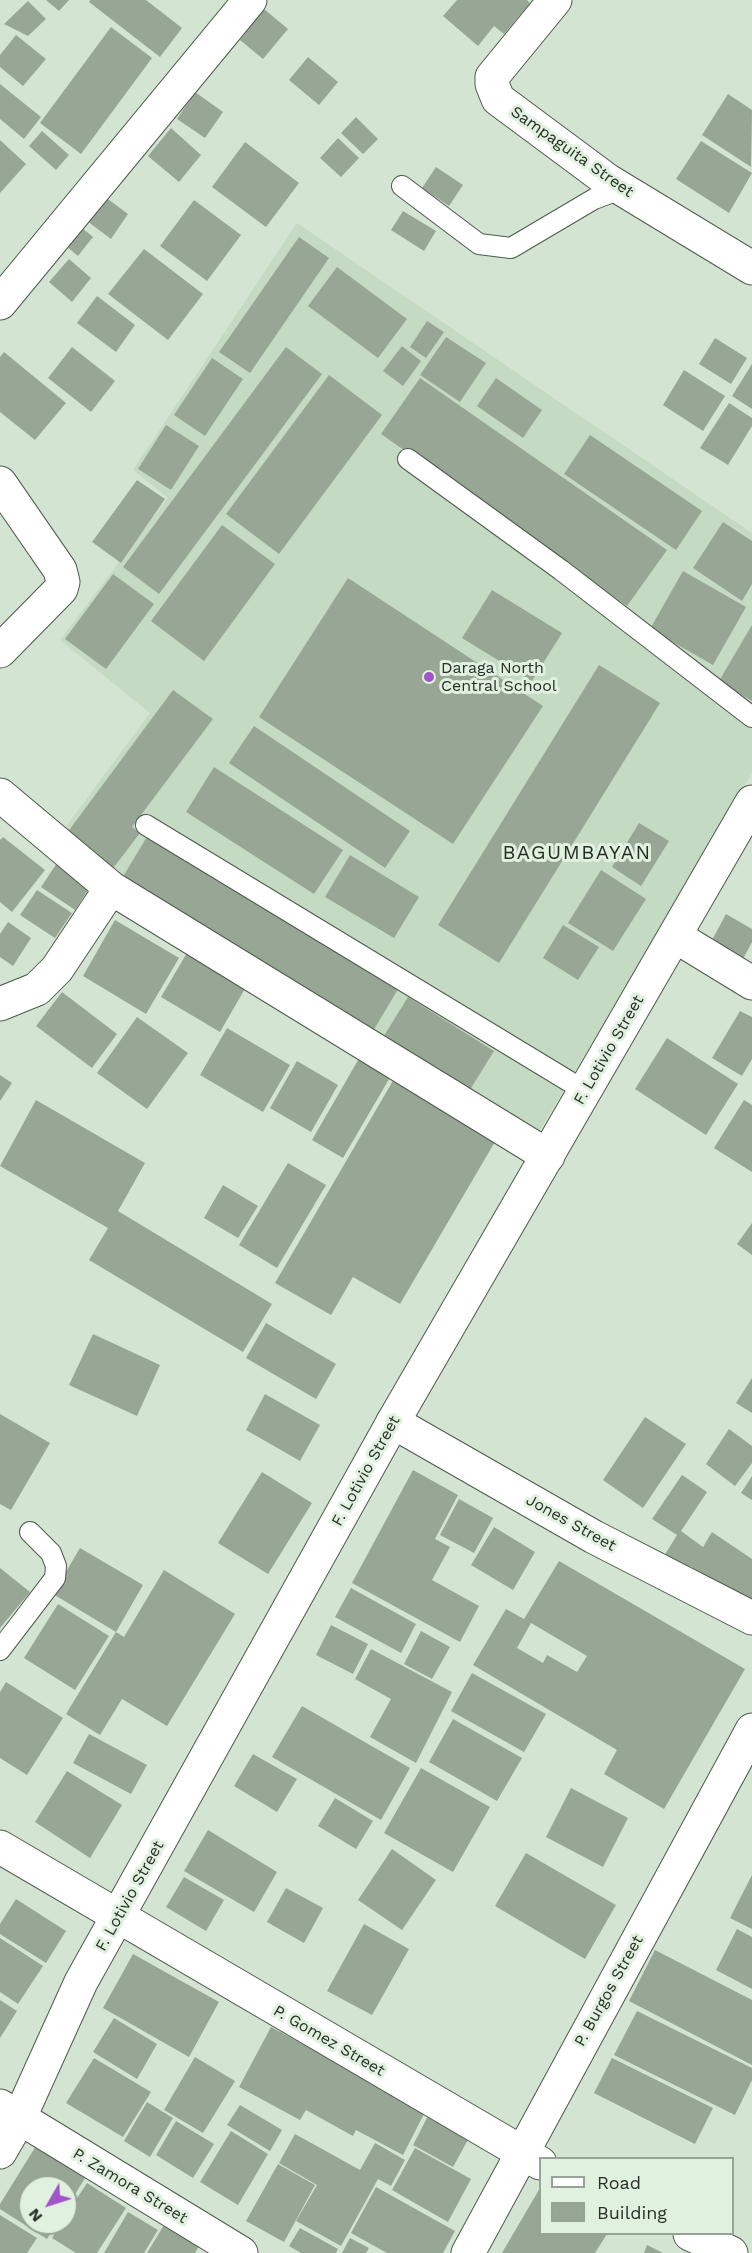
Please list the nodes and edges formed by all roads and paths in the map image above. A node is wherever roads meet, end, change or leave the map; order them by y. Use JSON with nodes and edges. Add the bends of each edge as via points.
{"nodes":[{"id":1,"x":250,"y":0,"type":"edge"},
{"id":2,"x":555,"y":0,"type":"edge"},
{"id":3,"x":402,"y":186,"type":"dead end"},
{"id":4,"x":621,"y":189,"type":"junction"},
{"id":5,"x":748,"y":257,"type":"edge"},
{"id":6,"x":0,"y":303,"type":"edge"},
{"id":7,"x":408,"y":459,"type":"dead end"},
{"id":8,"x":0,"y":483,"type":"edge"},
{"id":9,"x":0,"y":651,"type":"edge"},
{"id":10,"x":752,"y":717,"type":"edge"},
{"id":11,"x":0,"y":795,"type":"edge"},
{"id":12,"x":752,"y":802,"type":"edge"},
{"id":13,"x":146,"y":825,"type":"dead end"},
{"id":14,"x":111,"y":888,"type":"junction"},
{"id":15,"x":675,"y":936,"type":"junction"},
{"id":16,"x":752,"y":982,"type":"edge"},
{"id":17,"x":0,"y":1004,"type":"edge"},
{"id":18,"x":585,"y":1091,"type":"junction"},
{"id":19,"x":548,"y":1156,"type":"junction"},
{"id":20,"x":393,"y":1422,"type":"junction"},
{"id":21,"x":30,"y":1532,"type":"dead end"},
{"id":22,"x":752,"y":1618,"type":"edge"},
{"id":23,"x":0,"y":1650,"type":"edge"},
{"id":24,"x":752,"y":1730,"type":"edge"},
{"id":25,"x":0,"y":1847,"type":"edge"},
{"id":26,"x":119,"y":1918,"type":"junction"},
{"id":27,"x":9,"y":2113,"type":"edge"},
{"id":28,"x":0,"y":2152,"type":"edge"},
{"id":29,"x":530,"y":2158,"type":"edge"},
{"id":30,"x":692,"y":2235,"type":"edge"},
{"id":31,"x":241,"y":2253,"type":"edge"},
{"id":32,"x":468,"y":2253,"type":"edge"},
{"id":33,"x":731,"y":2253,"type":"edge"}],
"edges":[{"from":1,"to":6,"type":"street"},
{"from":2,"to":4,"type":"street","name":"Sampaguita Street","via":[[492,77],[494,92],[504,104]]},
{"from":3,"to":4,"type":"lane","via":[[479,244],[512,248],[594,199]]},
{"from":4,"to":5,"type":"street","name":"Sampaguita Street"},
{"from":7,"to":10,"type":"lane"},
{"from":8,"to":9,"type":"street","via":[[60,570],[63,582],[61,589]]},
{"from":11,"to":14,"type":"street"},
{"from":12,"to":15,"type":"street","name":"F. Lotivio Street"},
{"from":13,"to":18,"type":"lane"},
{"from":14,"to":17,"type":"street","via":[[57,969],[37,989]]},
{"from":14,"to":19,"type":"street"},
{"from":15,"to":16,"type":"street"},
{"from":15,"to":18,"type":"street","name":"F. Lotivio Street"},
{"from":18,"to":19,"type":"street","name":"F. Lotivio Street"},
{"from":19,"to":20,"type":"street","name":"F. Lotivio Street"},
{"from":20,"to":22,"type":"street","name":"Jones Street","via":[[594,1537]]},
{"from":20,"to":26,"type":"street","name":"F. Lotivio Street"},
{"from":21,"to":23,"type":"lane","via":[[51,1553],[55,1578]]},
{"from":24,"to":29,"type":"street","name":"P. Burgos Street"},
{"from":25,"to":26,"type":"street","name":"P. Gomez Street"},
{"from":26,"to":27,"type":"street","name":"F. Lotivio Street"},
{"from":26,"to":29,"type":"street","name":"P. Gomez Street"},
{"from":27,"to":28,"type":"street","name":"F. Lotivio Street"},
{"from":27,"to":31,"type":"street","name":"P. Zamora Street"},
{"from":29,"to":32,"type":"street","name":"P. Burgos Street"},
{"from":30,"to":33,"type":"street"}]}
